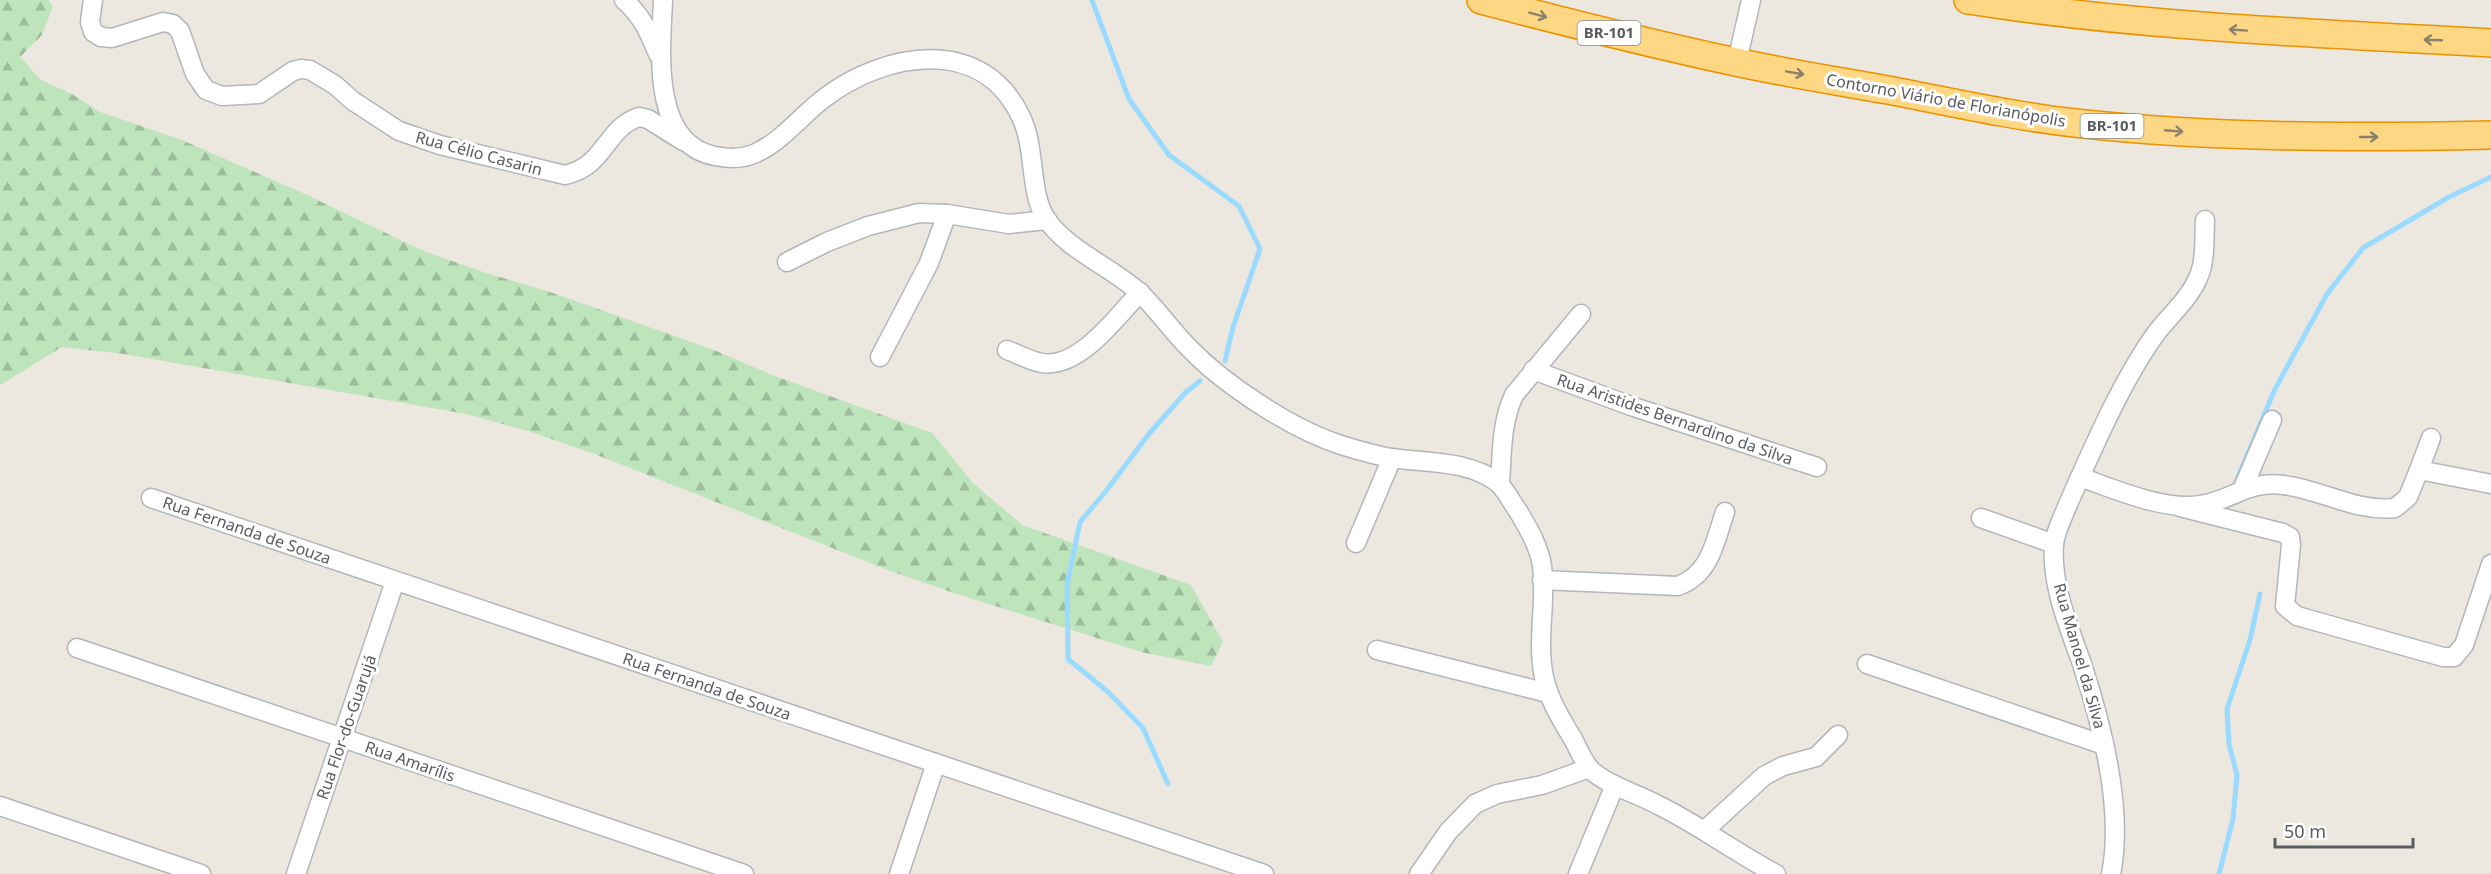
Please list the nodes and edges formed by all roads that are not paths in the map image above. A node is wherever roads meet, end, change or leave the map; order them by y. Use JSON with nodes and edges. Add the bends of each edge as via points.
{"nodes":[{"id":1,"x":93,"y":0,"type":"edge"},
{"id":2,"x":624,"y":0,"type":"edge"},
{"id":3,"x":663,"y":0,"type":"edge"},
{"id":4,"x":1481,"y":0,"type":"edge"},
{"id":5,"x":1751,"y":0,"type":"edge"},
{"id":6,"x":1968,"y":0,"type":"edge"},
{"id":7,"x":2491,"y":43,"type":"edge"},
{"id":8,"x":660,"y":62,"type":"junction"},
{"id":9,"x":1737,"y":62,"type":"junction"},
{"id":10,"x":2491,"y":135,"type":"edge"},
{"id":11,"x":689,"y":145,"type":"junction"},
{"id":12,"x":947,"y":214,"type":"junction"},
{"id":13,"x":1047,"y":220,"type":"junction"},
{"id":14,"x":2205,"y":220,"type":"dead end"},
{"id":15,"x":787,"y":262,"type":"dead end"},
{"id":16,"x":1140,"y":292,"type":"junction"},
{"id":17,"x":1581,"y":314,"type":"dead end"},
{"id":18,"x":1007,"y":350,"type":"dead end"},
{"id":19,"x":879,"y":357,"type":"dead end"},
{"id":20,"x":1533,"y":370,"type":"junction"},
{"id":21,"x":2272,"y":420,"type":"dead end"},
{"id":22,"x":2432,"y":438,"type":"dead end"},
{"id":23,"x":1392,"y":458,"type":"junction"},
{"id":24,"x":1817,"y":467,"type":"dead end"},
{"id":25,"x":2419,"y":470,"type":"junction"},
{"id":26,"x":2080,"y":477,"type":"junction"},
{"id":27,"x":1500,"y":484,"type":"junction"},
{"id":28,"x":2491,"y":484,"type":"edge"},
{"id":29,"x":2243,"y":488,"type":"junction"},
{"id":30,"x":151,"y":498,"type":"dead end"},
{"id":31,"x":2180,"y":507,"type":"junction"},
{"id":32,"x":1725,"y":512,"type":"dead end"},
{"id":33,"x":1981,"y":518,"type":"dead end"},
{"id":34,"x":1356,"y":543,"type":"dead end"},
{"id":35,"x":2054,"y":544,"type":"junction"},
{"id":36,"x":2491,"y":564,"type":"edge"},
{"id":37,"x":1542,"y":580,"type":"junction"},
{"id":38,"x":395,"y":581,"type":"junction"},
{"id":39,"x":77,"y":648,"type":"dead end"},
{"id":40,"x":1377,"y":650,"type":"dead end"},
{"id":41,"x":1867,"y":664,"type":"dead end"},
{"id":42,"x":1548,"y":693,"type":"junction"},
{"id":43,"x":1839,"y":735,"type":"dead end"},
{"id":44,"x":342,"y":738,"type":"junction"},
{"id":45,"x":2104,"y":745,"type":"junction"},
{"id":46,"x":936,"y":763,"type":"junction"},
{"id":47,"x":1589,"y":768,"type":"junction"},
{"id":48,"x":1615,"y":785,"type":"junction"},
{"id":49,"x":0,"y":806,"type":"edge"},
{"id":50,"x":1705,"y":830,"type":"junction"},
{"id":51,"x":1256,"y":873,"type":"edge"},
{"id":52,"x":201,"y":874,"type":"edge"},
{"id":53,"x":297,"y":874,"type":"edge"},
{"id":54,"x":744,"y":874,"type":"edge"},
{"id":55,"x":899,"y":874,"type":"edge"},
{"id":56,"x":1419,"y":874,"type":"edge"},
{"id":57,"x":1578,"y":874,"type":"edge"},
{"id":58,"x":1776,"y":874,"type":"edge"},
{"id":59,"x":2111,"y":874,"type":"edge"}],
"edges":[{"from":1,"to":11,"type":"street","name":"Rua Célio Casarin","via":[[90,22],[93,32],[101,38],[163,22],[173,24],[180,31],[195,74],[206,90],[222,96],[259,94],[293,71],[310,70],[399,131],[440,145],[565,175],[580,172],[623,124],[639,117]]},
{"from":2,"to":8,"type":"street","via":[[647,26]]},
{"from":3,"to":8,"type":"street"},
{"from":4,"to":9,"type":"highway","name":"Contorno Viário de Florianópolis","number":"BR-101","one_way":true},
{"from":5,"to":9,"type":"street"},
{"from":7,"to":6,"type":"highway","one_way":true,"via":[[2190,26]]},
{"from":8,"to":11,"type":"street","via":[[663,98],[670,118]]},
{"from":9,"to":10,"type":"highway","name":"Contorno Viário de Florianópolis","number":"BR-101","one_way":true,"via":[[2074,123],[2286,135]]},
{"from":11,"to":13,"type":"street","via":[[707,155],[733,159],[756,153],[850,80],[912,60],[959,62],[991,79],[1015,105],[1031,145],[1037,192]]},
{"from":12,"to":13,"type":"street","via":[[1009,224]]},
{"from":12,"to":15,"type":"street","via":[[919,213],[868,226]]},
{"from":12,"to":19,"type":"street","via":[[929,263]]},
{"from":13,"to":16,"type":"street","via":[[1060,234]]},
{"from":14,"to":26,"type":"street","name":"Rua Manoel da Silva","via":[[2199,278],[2156,334]]},
{"from":16,"to":18,"type":"street","via":[[1101,334],[1072,357],[1043,363]]},
{"from":16,"to":23,"type":"street","via":[[1204,363],[1254,399],[1318,436]]},
{"from":17,"to":20,"type":"street"},
{"from":20,"to":24,"type":"street","name":"Rua Aristides Bernardino da Silva"},
{"from":20,"to":27,"type":"street","via":[[1507,411]]},
{"from":21,"to":29,"type":"street"},
{"from":22,"to":25,"type":"street"},
{"from":23,"to":27,"type":"street","via":[[1446,464]]},
{"from":23,"to":34,"type":"street"},
{"from":25,"to":28,"type":"street"},
{"from":25,"to":29,"type":"street","via":[[2408,497],[2396,508],[2367,508],[2283,484]]},
{"from":26,"to":31,"type":"street"},
{"from":26,"to":35,"type":"street","name":"Rua Manoel da Silva"},
{"from":27,"to":37,"type":"street","via":[[1531,534],[1542,564]]},
{"from":29,"to":31,"type":"street","via":[[2203,505]]},
{"from":30,"to":38,"type":"street","name":"Rua Fernanda de Souza"},
{"from":31,"to":36,"type":"street","via":[[2290,537],[2285,606],[2296,616],[2443,657],[2454,657],[2464,645]]},
{"from":32,"to":37,"type":"street","via":[[1702,571],[1678,586]]},
{"from":33,"to":35,"type":"street"},
{"from":35,"to":45,"type":"street","name":"Rua Manoel da Silva","via":[[2058,590]]},
{"from":37,"to":42,"type":"street","via":[[1541,647]]},
{"from":38,"to":44,"type":"street","name":"Rua Flor-do-Guarujá"},
{"from":38,"to":46,"type":"street","name":"Rua Fernanda de Souza"},
{"from":39,"to":44,"type":"street","name":"Rua Amarílis"},
{"from":40,"to":42,"type":"street"},
{"from":41,"to":45,"type":"street"},
{"from":42,"to":47,"type":"street"},
{"from":43,"to":50,"type":"street","via":[[1816,757],[1764,776]]},
{"from":44,"to":53,"type":"street","name":"Rua Flor-do-Guarujá"},
{"from":44,"to":54,"type":"street","name":"Rua Amarílis"},
{"from":45,"to":59,"type":"street","name":"Rua Manoel da Silva","via":[[2115,827]]},
{"from":46,"to":51,"type":"street","name":"Rua Fernanda de Souza"},
{"from":46,"to":55,"type":"street"},
{"from":47,"to":48,"type":"street"},
{"from":47,"to":56,"type":"street","via":[[1475,804],[1448,832]]},
{"from":48,"to":50,"type":"street"},
{"from":48,"to":57,"type":"street"},
{"from":49,"to":52,"type":"street"},
{"from":50,"to":58,"type":"street"}]}
